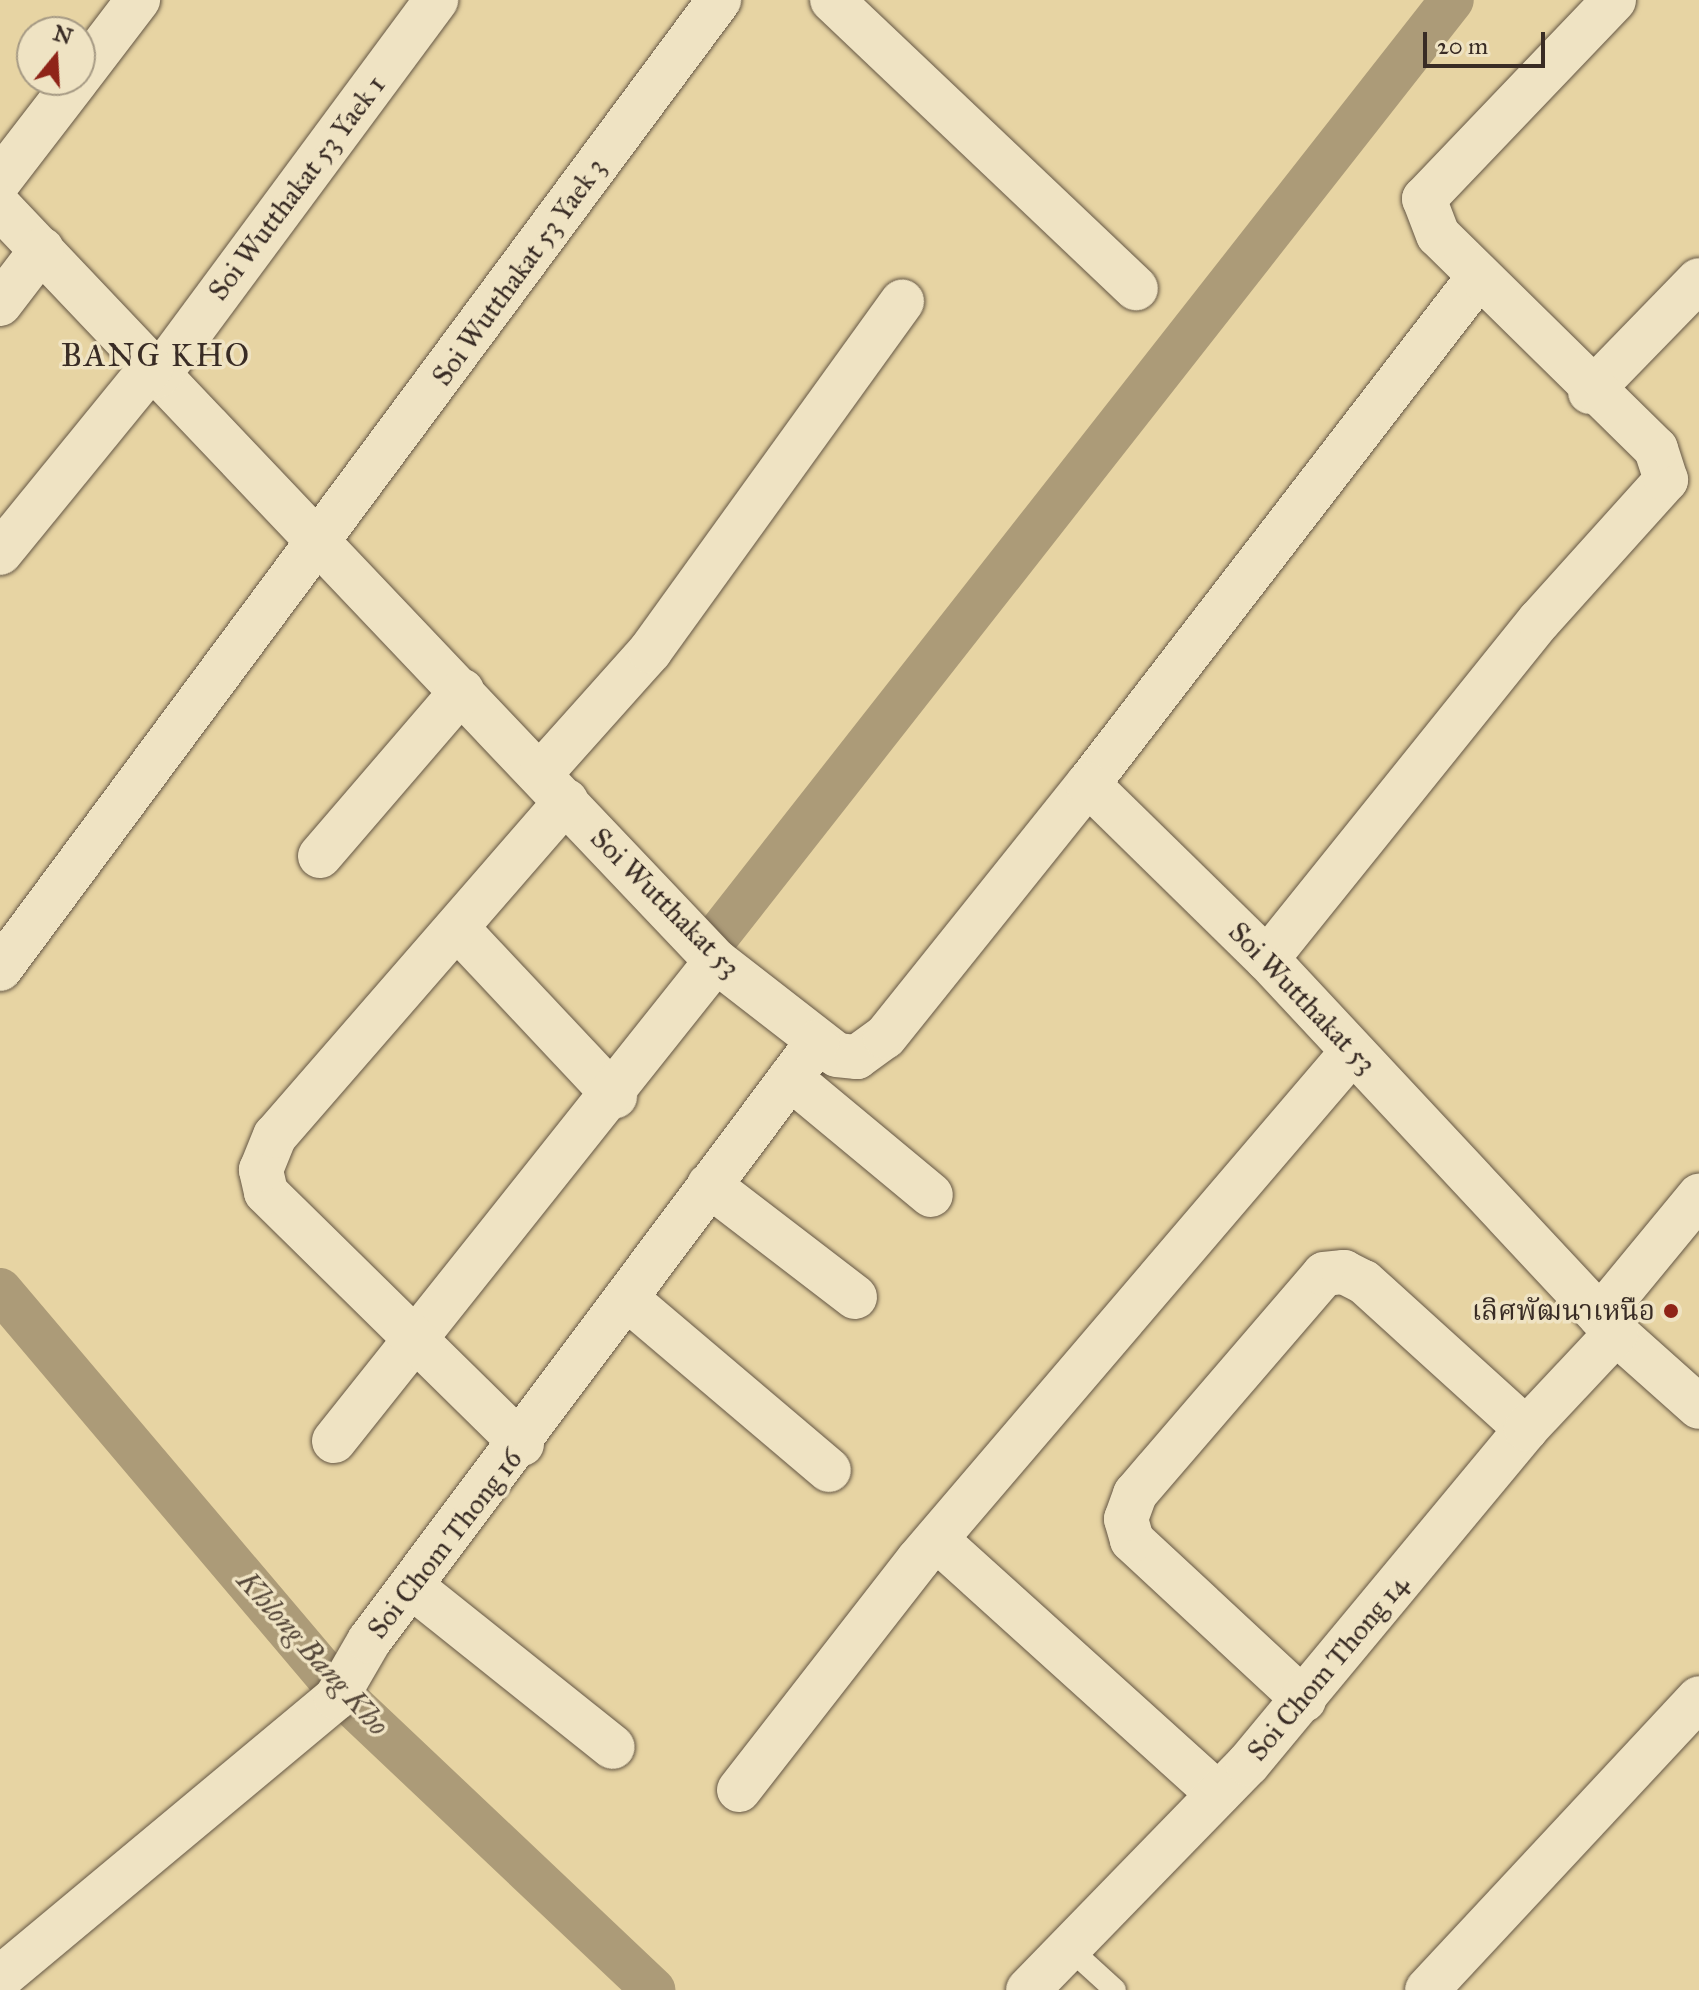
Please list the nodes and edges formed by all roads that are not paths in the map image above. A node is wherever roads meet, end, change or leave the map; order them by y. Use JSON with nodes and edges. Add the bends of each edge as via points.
{"nodes":[{"id":1,"x":138,"y":0,"type":"edge"},
{"id":2,"x":436,"y":0,"type":"edge"},
{"id":3,"x":719,"y":0,"type":"edge"},
{"id":4,"x":832,"y":0,"type":"edge"},
{"id":5,"x":1614,"y":0,"type":"edge"},
{"id":6,"x":96,"y":55,"type":"edge"},
{"id":7,"x":64,"y":96,"type":"edge"},
{"id":8,"x":0,"y":180,"type":"edge"},
{"id":9,"x":0,"y":207,"type":"edge"},
{"id":10,"x":42,"y":249,"type":"junction"},
{"id":11,"x":1477,"y":279,"type":"junction"},
{"id":12,"x":1699,"y":280,"type":"edge"},
{"id":13,"x":1136,"y":288,"type":"dead end"},
{"id":14,"x":902,"y":301,"type":"dead end"},
{"id":15,"x":0,"y":304,"type":"edge"},
{"id":16,"x":154,"y":372,"type":"junction"},
{"id":17,"x":1590,"y":392,"type":"junction"},
{"id":18,"x":319,"y":543,"type":"junction"},
{"id":19,"x":0,"y":553,"type":"edge"},
{"id":20,"x":462,"y":691,"type":"junction"},
{"id":21,"x":1088,"y":784,"type":"junction"},
{"id":22,"x":553,"y":787,"type":"junction"},
{"id":23,"x":320,"y":856,"type":"dead end"},
{"id":24,"x":457,"y":928,"type":"junction"},
{"id":25,"x":1267,"y":959,"type":"junction"},
{"id":26,"x":716,"y":961,"type":"junction"},
{"id":27,"x":0,"y":969,"type":"edge"},
{"id":28,"x":818,"y":1041,"type":"junction"},
{"id":29,"x":1352,"y":1052,"type":"junction"},
{"id":30,"x":790,"y":1078,"type":"junction"},
{"id":31,"x":615,"y":1096,"type":"junction"},
{"id":32,"x":709,"y":1185,"type":"junction"},
{"id":33,"x":931,"y":1195,"type":"dead end"},
{"id":34,"x":1699,"y":1196,"type":"edge"},
{"id":35,"x":855,"y":1297,"type":"dead end"},
{"id":36,"x":626,"y":1298,"type":"junction"},
{"id":37,"x":1608,"y":1325,"type":"junction"},
{"id":38,"x":413,"y":1340,"type":"junction"},
{"id":39,"x":1699,"y":1407,"type":"edge"},
{"id":40,"x":1526,"y":1429,"type":"junction"},
{"id":41,"x":334,"y":1441,"type":"dead end"},
{"id":42,"x":522,"y":1444,"type":"junction"},
{"id":43,"x":829,"y":1470,"type":"dead end"},
{"id":44,"x":937,"y":1540,"type":"junction"},
{"id":45,"x":411,"y":1586,"type":"junction"},
{"id":46,"x":1699,"y":1698,"type":"edge"},
{"id":47,"x":1304,"y":1700,"type":"junction"},
{"id":48,"x":613,"y":1747,"type":"dead end"},
{"id":49,"x":739,"y":1790,"type":"dead end"},
{"id":50,"x":1218,"y":1794,"type":"junction"},
{"id":51,"x":1069,"y":1948,"type":"junction"},
{"id":52,"x":0,"y":1978,"type":"edge"},
{"id":53,"x":1028,"y":1990,"type":"edge"},
{"id":54,"x":1115,"y":1990,"type":"edge"},
{"id":55,"x":1427,"y":1990,"type":"edge"}],
"edges":[{"from":1,"to":6,"type":"street"},
{"from":2,"to":16,"type":"street","name":"Soi Wutthakat 53 Yaek 1"},
{"from":3,"to":18,"type":"street","name":"Soi Wutthakat 53 Yaek 3"},
{"from":4,"to":13,"type":"street"},
{"from":5,"to":11,"type":"street","via":[[1424,199],[1428,220]]},
{"from":7,"to":8,"type":"street"},
{"from":9,"to":10,"type":"street","name":"Soi Wutthakat 53"},
{"from":10,"to":15,"type":"street"},
{"from":10,"to":16,"type":"street","name":"Soi Wutthakat 53"},
{"from":11,"to":17,"type":"street"},
{"from":11,"to":21,"type":"street"},
{"from":12,"to":17,"type":"street"},
{"from":14,"to":22,"type":"street"},
{"from":16,"to":18,"type":"street","name":"Soi Wutthakat 53"},
{"from":16,"to":19,"type":"street","name":"Soi Wutthakat 53 Yaek 1"},
{"from":17,"to":25,"type":"street","via":[[1656,449],[1666,480],[1539,621]]},
{"from":18,"to":20,"type":"street","name":"Soi Wutthakat 53"},
{"from":18,"to":27,"type":"street","name":"Soi Wutthakat 53 Yaek 3"},
{"from":20,"to":22,"type":"street","name":"Soi Wutthakat 53"},
{"from":20,"to":23,"type":"street"},
{"from":21,"to":25,"type":"street","name":"Soi Wutthakat 53"},
{"from":21,"to":28,"type":"street","name":"Soi Wutthakat 53","via":[[885,1037],[857,1057],[837,1055]]},
{"from":22,"to":24,"type":"street"},
{"from":22,"to":26,"type":"street","name":"Soi Wutthakat 53"},
{"from":24,"to":31,"type":"street"},
{"from":24,"to":38,"type":"street","via":[[275,1136],[261,1170],[266,1192]]},
{"from":25,"to":29,"type":"street","name":"Soi Wutthakat 53"},
{"from":26,"to":28,"type":"street","name":"Soi Wutthakat 53"},
{"from":26,"to":31,"type":"street"},
{"from":28,"to":30,"type":"street","name":"Soi Chom Thong 16"},
{"from":29,"to":37,"type":"street","name":"Soi Wutthakat 53"},
{"from":29,"to":44,"type":"street"},
{"from":30,"to":32,"type":"street","name":"Soi Chom Thong 16"},
{"from":30,"to":33,"type":"street"},
{"from":31,"to":38,"type":"street"},
{"from":32,"to":35,"type":"street"},
{"from":32,"to":36,"type":"street","name":"Soi Chom Thong 16"},
{"from":34,"to":37,"type":"street","name":"Soi Chom Thong 14"},
{"from":36,"to":42,"type":"street","name":"Soi Chom Thong 16"},
{"from":36,"to":43,"type":"street"},
{"from":37,"to":39,"type":"street","name":"Soi Wutthakat 53"},
{"from":37,"to":40,"type":"street","name":"Soi Chom Thong 14"},
{"from":38,"to":41,"type":"street"},
{"from":38,"to":42,"type":"street"},
{"from":40,"to":47,"type":"street","name":"Soi Chom Thong 14"},
{"from":40,"to":47,"type":"street","via":[[1364,1282],[1344,1272],[1324,1274],[1301,1291],[1135,1494],[1126,1519],[1132,1540]]},
{"from":42,"to":45,"type":"street","name":"Soi Chom Thong 16"},
{"from":44,"to":49,"type":"street"},
{"from":44,"to":50,"type":"street"},
{"from":45,"to":48,"type":"street"},
{"from":45,"to":52,"type":"street","name":"Soi Chom Thong 16","via":[[369,1641],[336,1698]]},
{"from":46,"to":55,"type":"street"},
{"from":47,"to":50,"type":"street","name":"Soi Chom Thong 14"},
{"from":50,"to":51,"type":"street","name":"Soi Chom Thong 14"},
{"from":51,"to":53,"type":"street","name":"Soi Chom Thong 14"},
{"from":51,"to":54,"type":"lane"}]}
